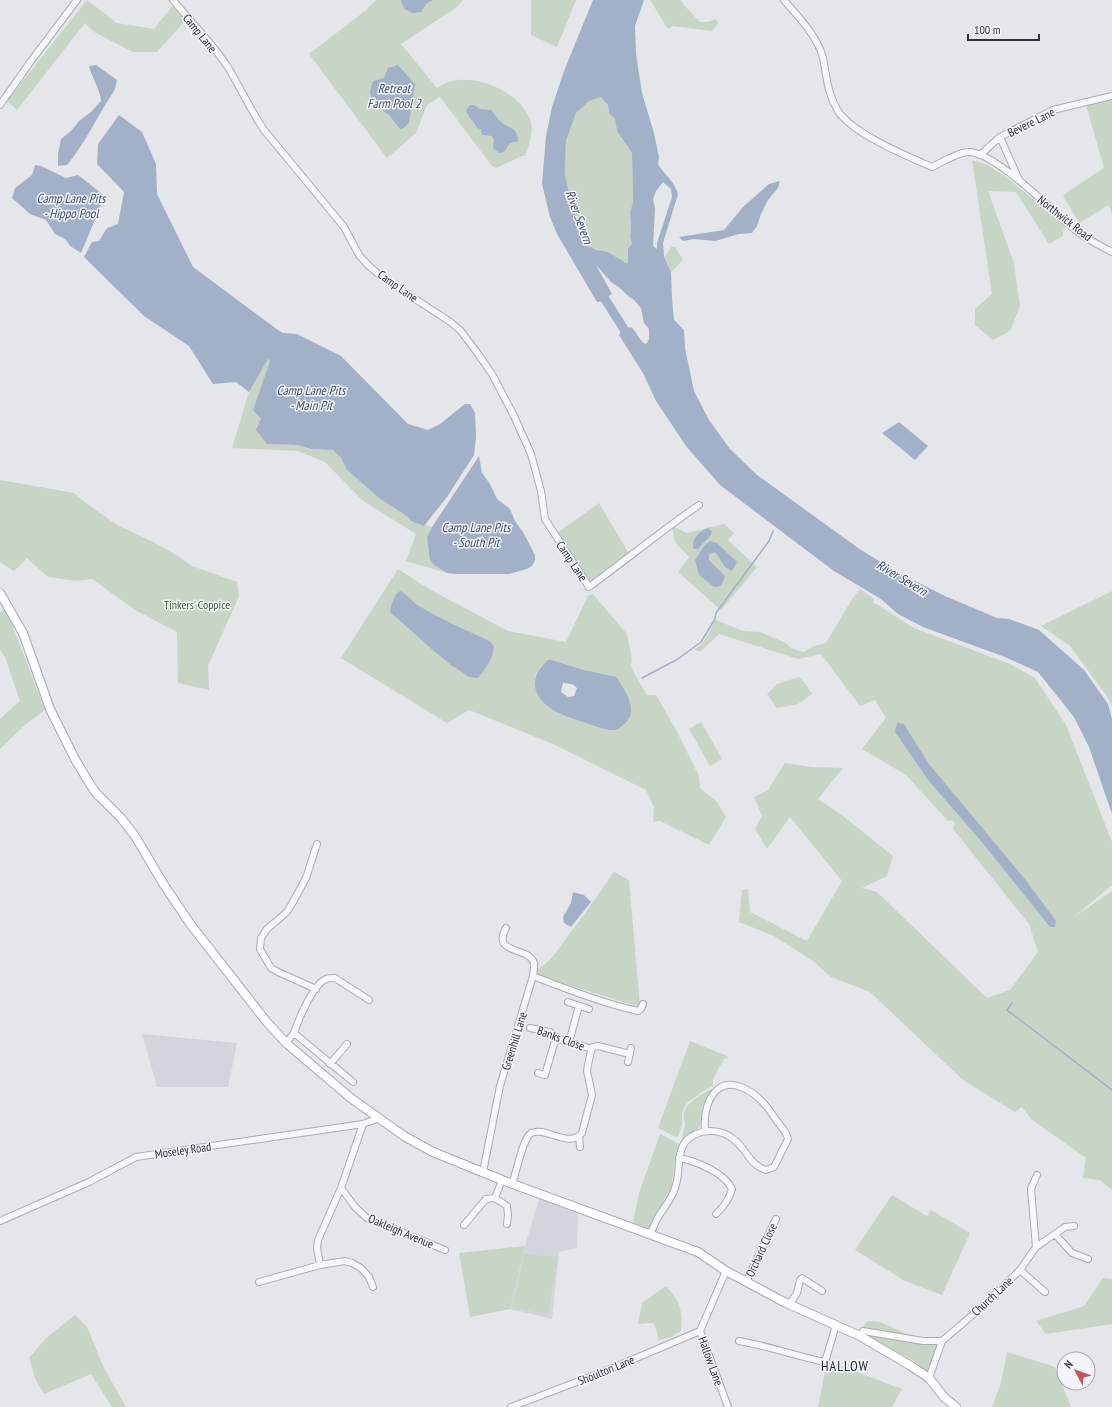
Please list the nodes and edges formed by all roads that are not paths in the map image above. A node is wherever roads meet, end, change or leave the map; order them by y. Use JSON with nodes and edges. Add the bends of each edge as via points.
{"nodes":[{"id":1,"x":77,"y":0,"type":"edge"},
{"id":2,"x":173,"y":0,"type":"edge"},
{"id":3,"x":784,"y":0,"type":"edge"},
{"id":4,"x":1112,"y":96,"type":"edge"},
{"id":5,"x":0,"y":105,"type":"edge"},
{"id":6,"x":1000,"y":137,"type":"junction"},
{"id":7,"x":980,"y":155,"type":"junction"},
{"id":8,"x":1020,"y":182,"type":"junction"},
{"id":9,"x":1112,"y":252,"type":"edge"},
{"id":10,"x":699,"y":505,"type":"dead end"},
{"id":11,"x":0,"y":593,"type":"edge"},
{"id":12,"x":317,"y":844,"type":"dead end"},
{"id":13,"x":506,"y":928,"type":"dead end"},
{"id":14,"x":533,"y":976,"type":"junction"},
{"id":15,"x":316,"y":989,"type":"junction"},
{"id":16,"x":369,"y":1000,"type":"dead end"},
{"id":17,"x":568,"y":1002,"type":"dead end"},
{"id":18,"x":643,"y":1004,"type":"dead end"},
{"id":19,"x":579,"y":1006,"type":"junction"},
{"id":20,"x":589,"y":1008,"type":"dead end"},
{"id":21,"x":530,"y":1028,"type":"dead end"},
{"id":22,"x":294,"y":1033,"type":"junction"},
{"id":23,"x":556,"y":1037,"type":"junction"},
{"id":24,"x":569,"y":1042,"type":"junction"},
{"id":25,"x":286,"y":1043,"type":"junction"},
{"id":26,"x":347,"y":1044,"type":"dead end"},
{"id":27,"x":592,"y":1049,"type":"junction"},
{"id":28,"x":628,"y":1062,"type":"dead end"},
{"id":29,"x":330,"y":1064,"type":"junction"},
{"id":30,"x":538,"y":1073,"type":"dead end"},
{"id":31,"x":353,"y":1082,"type":"dead end"},
{"id":32,"x":378,"y":1118,"type":"junction"},
{"id":33,"x":363,"y":1124,"type":"junction"},
{"id":34,"x":705,"y":1131,"type":"junction"},
{"id":35,"x":579,"y":1136,"type":"junction"},
{"id":36,"x":580,"y":1147,"type":"dead end"},
{"id":37,"x":679,"y":1158,"type":"junction"},
{"id":38,"x":483,"y":1172,"type":"junction"},
{"id":39,"x":1037,"y":1175,"type":"dead end"},
{"id":40,"x":502,"y":1180,"type":"junction"},
{"id":41,"x":512,"y":1184,"type":"junction"},
{"id":42,"x":341,"y":1188,"type":"junction"},
{"id":43,"x":495,"y":1198,"type":"junction"},
{"id":44,"x":716,"y":1214,"type":"dead end"},
{"id":45,"x":776,"y":1219,"type":"dead end"},
{"id":46,"x":0,"y":1221,"type":"edge"},
{"id":47,"x":507,"y":1224,"type":"dead end"},
{"id":48,"x":464,"y":1225,"type":"dead end"},
{"id":49,"x":1074,"y":1226,"type":"dead end"},
{"id":50,"x":650,"y":1234,"type":"junction"},
{"id":51,"x":1055,"y":1234,"type":"junction"},
{"id":52,"x":1036,"y":1247,"type":"junction"},
{"id":53,"x":445,"y":1250,"type":"dead end"},
{"id":54,"x":1088,"y":1259,"type":"dead end"},
{"id":55,"x":320,"y":1265,"type":"junction"},
{"id":56,"x":1020,"y":1270,"type":"junction"},
{"id":57,"x":726,"y":1271,"type":"junction"},
{"id":58,"x":746,"y":1282,"type":"junction"},
{"id":59,"x":261,"y":1283,"type":"dead end"},
{"id":60,"x":370,"y":1285,"type":"dead end"},
{"id":61,"x":822,"y":1291,"type":"dead end"},
{"id":62,"x":1045,"y":1292,"type":"dead end"},
{"id":63,"x":789,"y":1305,"type":"junction"},
{"id":64,"x":836,"y":1325,"type":"junction"},
{"id":65,"x":700,"y":1332,"type":"junction"},
{"id":66,"x":860,"y":1336,"type":"junction"},
{"id":67,"x":739,"y":1341,"type":"dead end"},
{"id":68,"x":942,"y":1341,"type":"junction"},
{"id":69,"x":929,"y":1378,"type":"junction"},
{"id":70,"x":511,"y":1407,"type":"edge"},
{"id":71,"x":728,"y":1407,"type":"edge"},
{"id":72,"x":956,"y":1407,"type":"edge"}],
"edges":[{"from":1,"to":5,"type":"street"},
{"from":2,"to":10,"type":"street","name":"Camp Lane","via":[[228,69],[264,130],[344,227],[368,265],[383,278],[440,314],[460,330],[476,351],[492,374],[532,454],[545,519],[589,586]]},
{"from":3,"to":7,"type":"street","via":[[810,30],[822,57],[829,93],[839,112],[854,126],[887,146],[932,167],[968,152]]},
{"from":4,"to":6,"type":"street","name":"Bevere Lane","via":[[1053,110]]},
{"from":6,"to":7,"type":"street","name":"Bevere Lane"},
{"from":6,"to":8,"type":"street","name":"Northwick Road"},
{"from":7,"to":8,"type":"street","name":"Northwick Road","via":[[1000,165]]},
{"from":8,"to":9,"type":"street","name":"Northwick Road","via":[[1079,233]]},
{"from":11,"to":25,"type":"main road","via":[[22,633],[50,709],[96,794],[135,836],[192,925]]},
{"from":12,"to":15,"type":"street","via":[[306,878],[293,902],[287,912],[264,933],[260,949],[271,968]]},
{"from":13,"to":14,"type":"street","name":"Greenhill Lane","via":[[503,942],[532,960]]},
{"from":14,"to":18,"type":"street","via":[[629,1009],[638,1011]]},
{"from":14,"to":38,"type":"street","name":"Greenhill Lane","via":[[500,1086]]},
{"from":15,"to":16,"type":"street","via":[[324,979],[335,978]]},
{"from":15,"to":22,"type":"street","via":[[303,1010]]},
{"from":17,"to":19,"type":"street"},
{"from":19,"to":20,"type":"street"},
{"from":19,"to":24,"type":"street"},
{"from":21,"to":23,"type":"street","name":"Banks Close","via":[[550,1032]]},
{"from":22,"to":25,"type":"street"},
{"from":22,"to":29,"type":"street"},
{"from":23,"to":24,"type":"street","name":"Banks Close"},
{"from":23,"to":30,"type":"street","via":[[545,1075]]},
{"from":24,"to":27,"type":"street","name":"Banks Close"},
{"from":25,"to":32,"type":"main road"},
{"from":26,"to":29,"type":"street"},
{"from":27,"to":28,"type":"street","name":"Banks Close","via":[[598,1046],[631,1051]]},
{"from":27,"to":35,"type":"street","name":"Banks Close","via":[[587,1071],[592,1095],[583,1131]]},
{"from":29,"to":31,"type":"street"},
{"from":32,"to":33,"type":"street","name":"Moseley Road"},
{"from":32,"to":38,"type":"main road","via":[[433,1152]]},
{"from":33,"to":42,"type":"street"},
{"from":33,"to":46,"type":"street","name":"Moseley Road","via":[[136,1157],[90,1182]]},
{"from":34,"to":34,"type":"street","via":[[719,1132],[734,1139],[755,1165],[766,1170],[774,1167],[788,1139],[785,1131],[761,1100],[732,1084],[722,1086],[711,1097],[705,1111]]},
{"from":34,"to":37,"type":"street","via":[[690,1137],[682,1147]]},
{"from":35,"to":36,"type":"street"},
{"from":35,"to":41,"type":"street","via":[[566,1138],[540,1132],[531,1134],[524,1142]]},
{"from":37,"to":44,"type":"street","via":[[704,1166],[729,1184],[732,1189],[729,1198]]},
{"from":37,"to":50,"type":"street","via":[[676,1186],[671,1200],[660,1214]]},
{"from":38,"to":40,"type":"main road"},
{"from":39,"to":52,"type":"street","via":[[1031,1189]]},
{"from":40,"to":41,"type":"main road"},
{"from":40,"to":43,"type":"street"},
{"from":41,"to":50,"type":"main road"},
{"from":42,"to":53,"type":"street","name":"Oakleigh Avenue","via":[[367,1218]]},
{"from":42,"to":55,"type":"street","via":[[318,1240]]},
{"from":43,"to":47,"type":"street","via":[[507,1206]]},
{"from":43,"to":48,"type":"street","via":[[486,1199]]},
{"from":45,"to":58,"type":"street","name":"Orchard Close"},
{"from":49,"to":51,"type":"street","name":"Church Lane","via":[[1065,1227]]},
{"from":50,"to":57,"type":"main road","via":[[698,1252]]},
{"from":51,"to":52,"type":"street","name":"Church Lane"},
{"from":51,"to":54,"type":"street","via":[[1072,1254]]},
{"from":52,"to":56,"type":"street","name":"Church Lane"},
{"from":55,"to":59,"type":"street"},
{"from":55,"to":60,"type":"street","via":[[345,1261],[352,1263],[365,1272]]},
{"from":56,"to":62,"type":"street"},
{"from":56,"to":68,"type":"street","name":"Church Lane"},
{"from":57,"to":58,"type":"main road"},
{"from":57,"to":65,"type":"street","name":"Hallow Lane"},
{"from":58,"to":63,"type":"main road"},
{"from":61,"to":63,"type":"street","via":[[801,1279],[797,1293]]},
{"from":63,"to":64,"type":"main road"},
{"from":64,"to":66,"type":"main road"},
{"from":64,"to":67,"type":"street","via":[[825,1362]]},
{"from":65,"to":70,"type":"street","name":"Shoulton Lane"},
{"from":65,"to":71,"type":"street","name":"Hallow Lane"},
{"from":66,"to":68,"type":"street","via":[[863,1330],[923,1341]]},
{"from":66,"to":69,"type":"main road"},
{"from":68,"to":69,"type":"street"},
{"from":69,"to":72,"type":"main road"}]}
